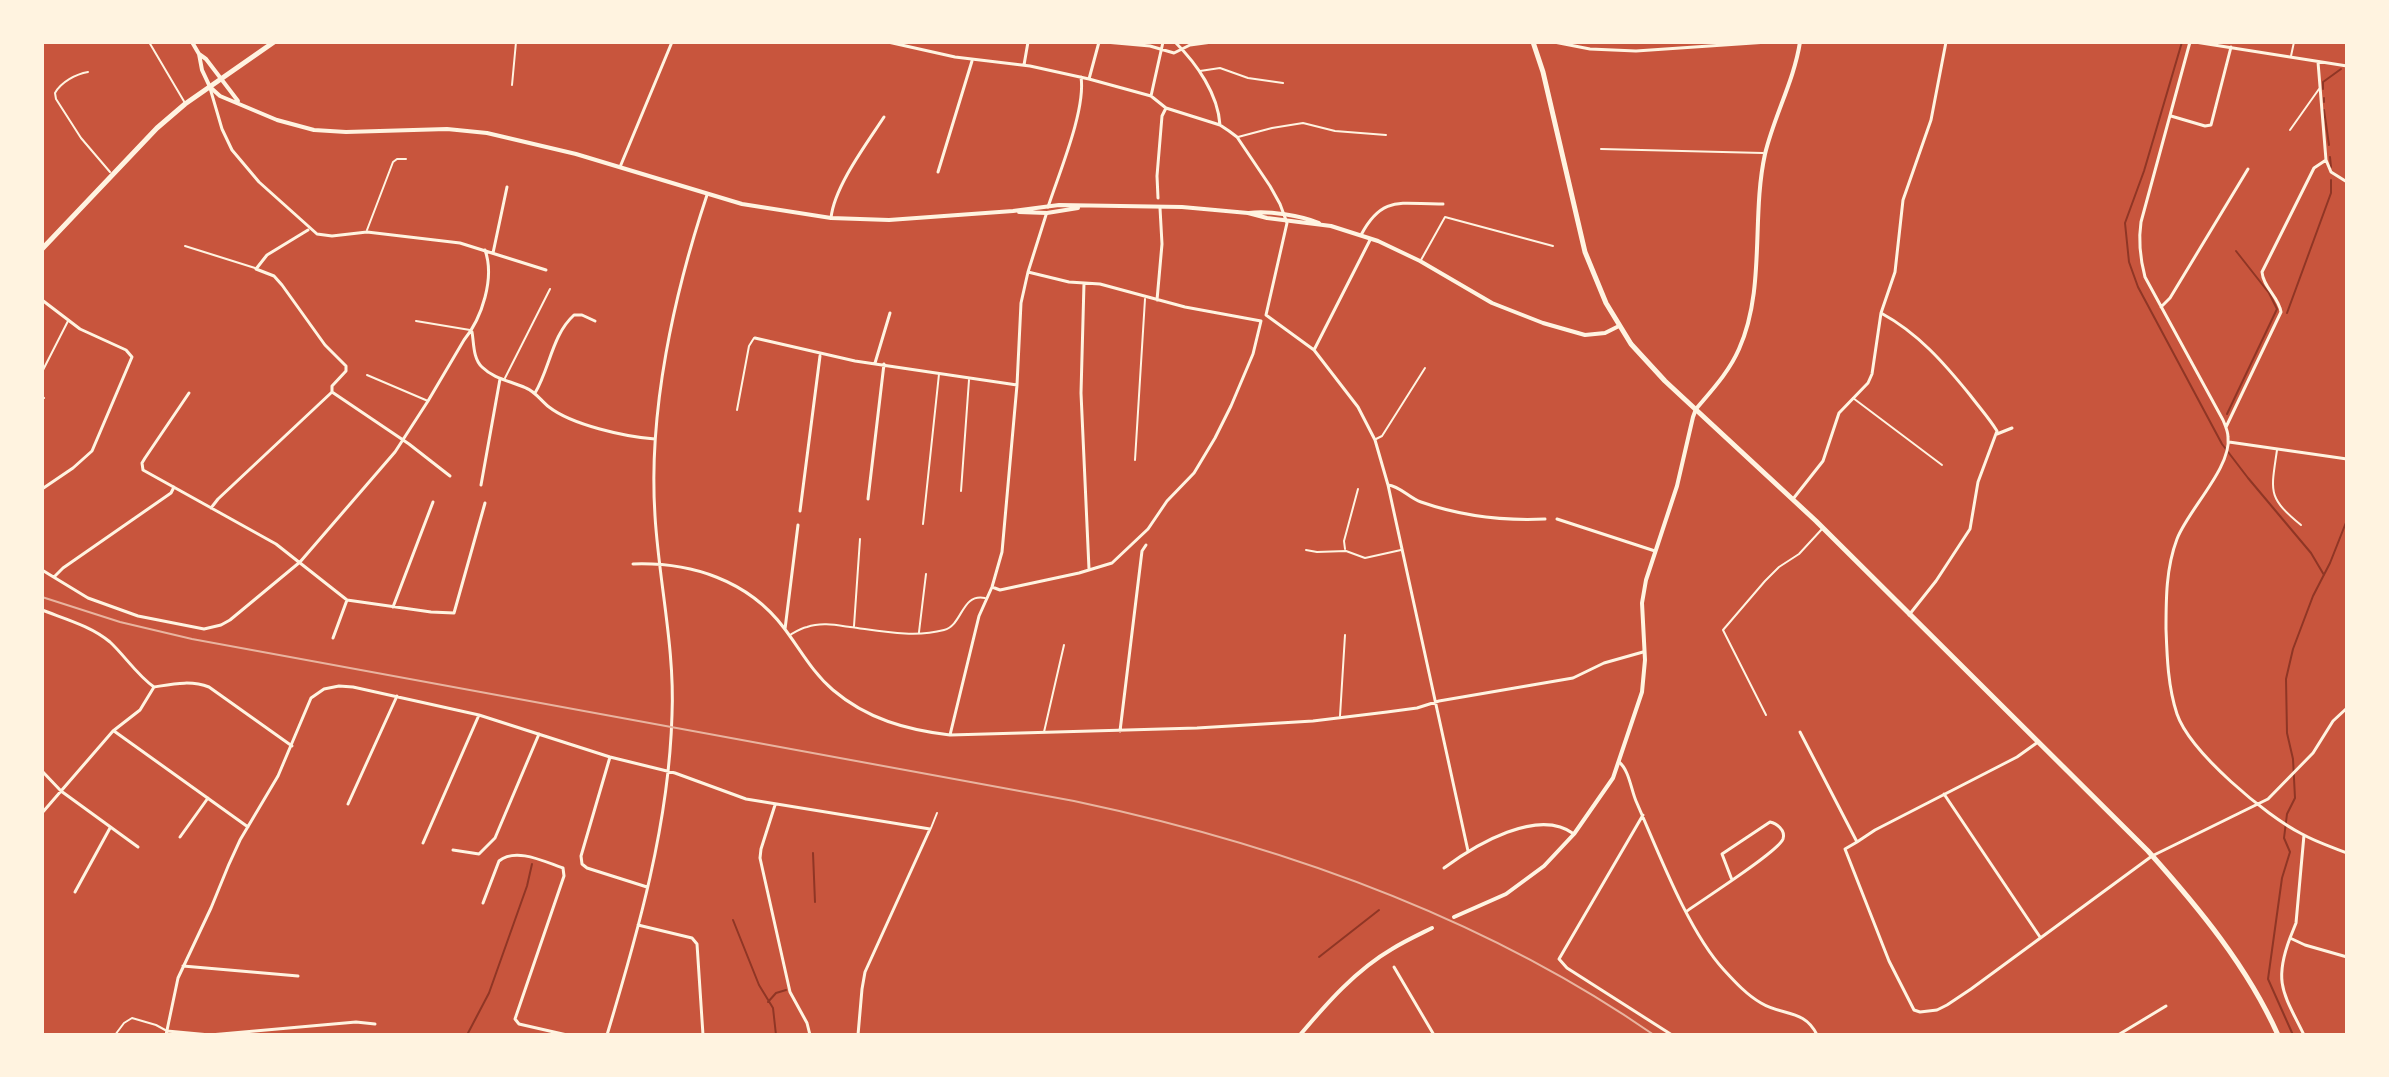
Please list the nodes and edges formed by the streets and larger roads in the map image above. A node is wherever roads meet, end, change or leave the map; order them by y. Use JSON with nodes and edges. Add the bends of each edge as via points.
{"nodes":[{"id":1,"x":192,"y":42,"type":"edge"},
{"id":2,"x":274,"y":42,"type":"edge"},
{"id":3,"x":672,"y":42,"type":"edge"},
{"id":4,"x":888,"y":42,"type":"edge"},
{"id":5,"x":1028,"y":42,"type":"edge"},
{"id":6,"x":1099,"y":42,"type":"edge"},
{"id":7,"x":1105,"y":42,"type":"edge"},
{"id":8,"x":1163,"y":42,"type":"edge"},
{"id":9,"x":1175,"y":42,"type":"edge"},
{"id":10,"x":1212,"y":42,"type":"edge"},
{"id":11,"x":1533,"y":42,"type":"edge"},
{"id":12,"x":1554,"y":42,"type":"edge"},
{"id":13,"x":1768,"y":42,"type":"edge"},
{"id":14,"x":1800,"y":42,"type":"edge"},
{"id":15,"x":1946,"y":42,"type":"edge"},
{"id":16,"x":2193,"y":42,"type":"edge"},
{"id":17,"x":2231,"y":47,"type":"junction"},
{"id":18,"x":1182,"y":49,"type":"junction"},
{"id":19,"x":1161,"y":51,"type":"junction"},
{"id":20,"x":199,"y":54,"type":"junction"},
{"id":21,"x":972,"y":60,"type":"junction"},
{"id":22,"x":2318,"y":62,"type":"junction"},
{"id":23,"x":1024,"y":65,"type":"junction"},
{"id":24,"x":2347,"y":66,"type":"edge"},
{"id":25,"x":1081,"y":77,"type":"junction"},
{"id":26,"x":1089,"y":79,"type":"junction"},
{"id":27,"x":220,"y":80,"type":"junction"},
{"id":28,"x":210,"y":87,"type":"junction"},
{"id":29,"x":1151,"y":96,"type":"junction"},
{"id":30,"x":240,"y":102,"type":"junction"},
{"id":31,"x":1166,"y":108,"type":"junction"},
{"id":32,"x":2171,"y":116,"type":"junction"},
{"id":33,"x":884,"y":117,"type":"dead end"},
{"id":34,"x":1220,"y":125,"type":"junction"},
{"id":35,"x":2326,"y":160,"type":"junction"},
{"id":36,"x":620,"y":167,"type":"junction"},
{"id":37,"x":2248,"y":169,"type":"dead end"},
{"id":38,"x":938,"y":172,"type":"dead end"},
{"id":39,"x":2347,"y":182,"type":"edge"},
{"id":40,"x":507,"y":187,"type":"dead end"},
{"id":41,"x":707,"y":195,"type":"junction"},
{"id":42,"x":1158,"y":198,"type":"dead end"},
{"id":43,"x":1443,"y":204,"type":"dead end"},
{"id":44,"x":1049,"y":205,"type":"junction"},
{"id":45,"x":1084,"y":206,"type":"junction"},
{"id":46,"x":1159,"y":206,"type":"junction"},
{"id":47,"x":1013,"y":211,"type":"junction"},
{"id":48,"x":1047,"y":213,"type":"junction"},
{"id":49,"x":831,"y":218,"type":"junction"},
{"id":50,"x":1285,"y":218,"type":"junction"},
{"id":51,"x":310,"y":229,"type":"junction"},
{"id":52,"x":1361,"y":235,"type":"junction"},
{"id":53,"x":1371,"y":238,"type":"junction"},
{"id":54,"x":42,"y":249,"type":"edge"},
{"id":55,"x":485,"y":250,"type":"junction"},
{"id":56,"x":493,"y":253,"type":"junction"},
{"id":57,"x":546,"y":270,"type":"dead end"},
{"id":58,"x":1028,"y":272,"type":"junction"},
{"id":59,"x":1084,"y":283,"type":"junction"},
{"id":60,"x":42,"y":300,"type":"edge"},
{"id":61,"x":1157,"y":300,"type":"junction"},
{"id":62,"x":2161,"y":307,"type":"junction"},
{"id":63,"x":890,"y":313,"type":"dead end"},
{"id":64,"x":1881,"y":313,"type":"junction"},
{"id":65,"x":1266,"y":315,"type":"junction"},
{"id":66,"x":595,"y":321,"type":"dead end"},
{"id":67,"x":1261,"y":321,"type":"junction"},
{"id":68,"x":1619,"y":326,"type":"junction"},
{"id":69,"x":472,"y":331,"type":"junction"},
{"id":70,"x":755,"y":338,"type":"road end"},
{"id":71,"x":1314,"y":350,"type":"junction"},
{"id":72,"x":820,"y":354,"type":"junction"},
{"id":73,"x":875,"y":363,"type":"junction"},
{"id":74,"x":884,"y":364,"type":"junction"},
{"id":75,"x":502,"y":380,"type":"junction"},
{"id":76,"x":1017,"y":385,"type":"junction"},
{"id":77,"x":332,"y":392,"type":"junction"},
{"id":78,"x":189,"y":393,"type":"dead end"},
{"id":79,"x":535,"y":393,"type":"junction"},
{"id":80,"x":1696,"y":409,"type":"junction"},
{"id":81,"x":2226,"y":427,"type":"junction"},
{"id":82,"x":2012,"y":428,"type":"dead end"},
{"id":83,"x":1996,"y":435,"type":"junction"},
{"id":84,"x":655,"y":439,"type":"junction"},
{"id":85,"x":402,"y":442,"type":"junction"},
{"id":86,"x":2228,"y":444,"type":"junction"},
{"id":87,"x":2347,"y":459,"type":"edge"},
{"id":88,"x":450,"y":476,"type":"dead end"},
{"id":89,"x":481,"y":485,"type":"dead end"},
{"id":90,"x":1388,"y":485,"type":"junction"},
{"id":91,"x":174,"y":487,"type":"junction"},
{"id":92,"x":42,"y":489,"type":"edge"},
{"id":93,"x":868,"y":499,"type":"dead end"},
{"id":94,"x":1793,"y":499,"type":"junction"},
{"id":95,"x":433,"y":502,"type":"dead end"},
{"id":96,"x":485,"y":503,"type":"dead end"},
{"id":97,"x":211,"y":508,"type":"junction"},
{"id":98,"x":800,"y":511,"type":"dead end"},
{"id":99,"x":1545,"y":519,"type":"dead end"},
{"id":100,"x":1557,"y":519,"type":"dead end"},
{"id":101,"x":798,"y":525,"type":"dead end"},
{"id":102,"x":1146,"y":545,"type":"dead end"},
{"id":103,"x":1655,"y":551,"type":"junction"},
{"id":104,"x":300,"y":562,"type":"junction"},
{"id":105,"x":659,"y":563,"type":"junction"},
{"id":106,"x":633,"y":564,"type":"dead end"},
{"id":107,"x":1089,"y":569,"type":"junction"},
{"id":108,"x":42,"y":570,"type":"edge"},
{"id":109,"x":54,"y":577,"type":"junction"},
{"id":110,"x":992,"y":587,"type":"junction"},
{"id":111,"x":347,"y":600,"type":"junction"},
{"id":112,"x":393,"y":607,"type":"junction"},
{"id":113,"x":42,"y":610,"type":"edge"},
{"id":114,"x":49,"y":613,"type":"junction"},
{"id":115,"x":1909,"y":615,"type":"junction"},
{"id":116,"x":42,"y":617,"type":"edge"},
{"id":117,"x":785,"y":629,"type":"junction"},
{"id":118,"x":333,"y":638,"type":"dead end"},
{"id":119,"x":1644,"y":652,"type":"junction"},
{"id":120,"x":154,"y":687,"type":"junction"},
{"id":121,"x":397,"y":696,"type":"junction"},
{"id":122,"x":1435,"y":703,"type":"junction"},
{"id":123,"x":2347,"y":708,"type":"edge"},
{"id":124,"x":479,"y":715,"type":"junction"},
{"id":125,"x":113,"y":731,"type":"junction"},
{"id":126,"x":1120,"y":731,"type":"junction"},
{"id":127,"x":1800,"y":732,"type":"dead end"},
{"id":128,"x":539,"y":734,"type":"junction"},
{"id":129,"x":950,"y":735,"type":"junction"},
{"id":130,"x":2038,"y":742,"type":"junction"},
{"id":131,"x":292,"y":746,"type":"junction"},
{"id":132,"x":610,"y":757,"type":"junction"},
{"id":133,"x":1619,"y":762,"type":"junction"},
{"id":134,"x":42,"y":771,"type":"edge"},
{"id":135,"x":61,"y":791,"type":"junction"},
{"id":136,"x":1944,"y":794,"type":"junction"},
{"id":137,"x":208,"y":798,"type":"junction"},
{"id":138,"x":348,"y":804,"type":"dead end"},
{"id":139,"x":775,"y":804,"type":"junction"},
{"id":140,"x":2258,"y":804,"type":"junction"},
{"id":141,"x":42,"y":813,"type":"edge"},
{"id":142,"x":1643,"y":815,"type":"junction"},
{"id":143,"x":248,"y":827,"type":"junction"},
{"id":144,"x":110,"y":828,"type":"junction"},
{"id":145,"x":1574,"y":834,"type":"junction"},
{"id":146,"x":2304,"y":835,"type":"junction"},
{"id":147,"x":180,"y":837,"type":"dead end"},
{"id":148,"x":1857,"y":842,"type":"junction"},
{"id":149,"x":423,"y":843,"type":"dead end"},
{"id":150,"x":138,"y":847,"type":"dead end"},
{"id":151,"x":453,"y":850,"type":"dead end"},
{"id":152,"x":1468,"y":851,"type":"junction"},
{"id":153,"x":2347,"y":853,"type":"edge"},
{"id":154,"x":2152,"y":856,"type":"junction"},
{"id":155,"x":1444,"y":868,"type":"dead end"},
{"id":156,"x":1732,"y":880,"type":"junction"},
{"id":157,"x":647,"y":887,"type":"junction"},
{"id":158,"x":75,"y":892,"type":"dead end"},
{"id":159,"x":483,"y":903,"type":"dead end"},
{"id":160,"x":1687,"y":911,"type":"junction"},
{"id":161,"x":1454,"y":917,"type":"dead end"},
{"id":162,"x":638,"y":925,"type":"junction"},
{"id":163,"x":1432,"y":928,"type":"dead end"},
{"id":164,"x":2041,"y":938,"type":"junction"},
{"id":165,"x":2290,"y":938,"type":"junction"},
{"id":166,"x":2347,"y":957,"type":"edge"},
{"id":167,"x":183,"y":966,"type":"junction"},
{"id":168,"x":1394,"y":967,"type":"dead end"},
{"id":169,"x":298,"y":976,"type":"dead end"},
{"id":170,"x":2166,"y":1006,"type":"dead end"},
{"id":171,"x":375,"y":1024,"type":"dead end"},
{"id":172,"x":289,"y":1028,"type":"junction"},
{"id":173,"x":2127,"y":1029,"type":"junction"},
{"id":174,"x":166,"y":1033,"type":"edge"},
{"id":175,"x":243,"y":1034,"type":"edge"},
{"id":176,"x":285,"y":1035,"type":"edge"},
{"id":177,"x":567,"y":1035,"type":"edge"},
{"id":178,"x":607,"y":1035,"type":"edge"},
{"id":179,"x":703,"y":1035,"type":"edge"},
{"id":180,"x":810,"y":1035,"type":"edge"},
{"id":181,"x":858,"y":1035,"type":"edge"},
{"id":182,"x":1300,"y":1035,"type":"edge"},
{"id":183,"x":1434,"y":1035,"type":"edge"},
{"id":184,"x":1672,"y":1035,"type":"edge"},
{"id":185,"x":1817,"y":1035,"type":"edge"},
{"id":186,"x":2118,"y":1035,"type":"edge"},
{"id":187,"x":2130,"y":1035,"type":"edge"},
{"id":188,"x":2278,"y":1035,"type":"edge"},
{"id":189,"x":2304,"y":1035,"type":"edge"}],
"edges":[{"from":1,"to":20,"type":"street"},
{"from":2,"to":27,"type":"main road"},
{"from":3,"to":36,"type":"street"},
{"from":4,"to":21,"type":"street"},
{"from":5,"to":23,"type":"street"},
{"from":6,"to":26,"type":"street"},
{"from":7,"to":19,"type":"street"},
{"from":8,"to":19,"type":"street"},
{"from":9,"to":18,"type":"street"},
{"from":10,"to":18,"type":"street"},
{"from":11,"to":68,"type":"main road","via":[[1582,245]]},
{"from":12,"to":13,"type":"street","via":[[1636,51]]},
{"from":14,"to":80,"type":"street","via":[[1765,153],[1748,324],[1730,367]]},
{"from":15,"to":64,"type":"street","via":[[1931,120],[1903,200],[1895,272]]},
{"from":16,"to":17,"type":"street"},
{"from":16,"to":32,"type":"street"},
{"from":17,"to":22,"type":"street"},
{"from":17,"to":32,"type":"street","via":[[2211,125]]},
{"from":18,"to":19,"type":"street"},
{"from":18,"to":34,"type":"street","via":[[1216,101]]},
{"from":19,"to":29,"type":"street"},
{"from":20,"to":27,"type":"street"},
{"from":20,"to":28,"type":"street"},
{"from":21,"to":23,"type":"street"},
{"from":21,"to":38,"type":"street"},
{"from":22,"to":24,"type":"street"},
{"from":22,"to":35,"type":"street"},
{"from":23,"to":25,"type":"street"},
{"from":25,"to":26,"type":"street"},
{"from":25,"to":44,"type":"street","via":[[1080,106]]},
{"from":26,"to":29,"type":"street"},
{"from":27,"to":28,"type":"main road"},
{"from":27,"to":30,"type":"street"},
{"from":28,"to":30,"type":"street"},
{"from":28,"to":51,"type":"street","via":[[232,150]]},
{"from":28,"to":54,"type":"main road","via":[[157,128]]},
{"from":29,"to":31,"type":"street"},
{"from":30,"to":36,"type":"street","via":[[314,130],[475,131]]},
{"from":31,"to":34,"type":"street"},
{"from":31,"to":42,"type":"street"},
{"from":32,"to":62,"type":"street","via":[[2138,238],[2145,277]]},
{"from":33,"to":49,"type":"street","via":[[851,169]]},
{"from":34,"to":50,"type":"street","via":[[1237,137]]},
{"from":35,"to":39,"type":"street","via":[[2331,172]]},
{"from":35,"to":81,"type":"street","via":[[2314,168],[2262,272],[2281,312]]},
{"from":36,"to":41,"type":"street"},
{"from":37,"to":62,"type":"street"},
{"from":40,"to":56,"type":"street"},
{"from":41,"to":49,"type":"street"},
{"from":41,"to":84,"type":"street","via":[[677,308]]},
{"from":43,"to":52,"type":"street","via":[[1383,206]]},
{"from":44,"to":45,"type":"street"},
{"from":44,"to":47,"type":"street"},
{"from":44,"to":48,"type":"street"},
{"from":45,"to":46,"type":"street"},
{"from":45,"to":48,"type":"street"},
{"from":46,"to":50,"type":"street","via":[[1272,212]]},
{"from":46,"to":61,"type":"street"},
{"from":47,"to":48,"type":"street"},
{"from":47,"to":49,"type":"street","via":[[889,220]]},
{"from":48,"to":58,"type":"street"},
{"from":50,"to":52,"type":"street","via":[[1305,218]]},
{"from":50,"to":65,"type":"street"},
{"from":51,"to":55,"type":"street","via":[[326,236],[367,232]]},
{"from":51,"to":77,"type":"street","via":[[267,255],[256,269],[274,276],[346,366]]},
{"from":52,"to":53,"type":"street"},
{"from":53,"to":68,"type":"street","via":[[1492,303],[1543,323],[1585,335]]},
{"from":53,"to":71,"type":"street"},
{"from":55,"to":56,"type":"street"},
{"from":55,"to":69,"type":"street","via":[[487,283]]},
{"from":56,"to":57,"type":"street"},
{"from":58,"to":59,"type":"street"},
{"from":58,"to":76,"type":"street"},
{"from":59,"to":61,"type":"street"},
{"from":59,"to":107,"type":"street","via":[[1081,393]]},
{"from":60,"to":92,"type":"street","via":[[80,329],[130,352],[132,360],[89,455]]},
{"from":61,"to":67,"type":"street"},
{"from":62,"to":81,"type":"street"},
{"from":63,"to":73,"type":"street"},
{"from":64,"to":83,"type":"street","via":[[1928,347],[1996,428]]},
{"from":64,"to":94,"type":"street","via":[[1868,383],[1839,413],[1823,461]]},
{"from":65,"to":67,"type":"street"},
{"from":65,"to":71,"type":"street"},
{"from":66,"to":79,"type":"street","via":[[574,315],[568,320]]},
{"from":67,"to":107,"type":"street","via":[[1231,406],[1194,473],[1112,563]]},
{"from":68,"to":80,"type":"main road","via":[[1656,372]]},
{"from":69,"to":75,"type":"street","via":[[476,360]]},
{"from":69,"to":85,"type":"street"},
{"from":70,"to":72,"type":"street"},
{"from":71,"to":90,"type":"street","via":[[1358,407],[1375,440]]},
{"from":72,"to":73,"type":"street"},
{"from":72,"to":98,"type":"street"},
{"from":73,"to":74,"type":"street"},
{"from":74,"to":76,"type":"street"},
{"from":74,"to":93,"type":"street"},
{"from":75,"to":79,"type":"street"},
{"from":75,"to":89,"type":"street"},
{"from":76,"to":110,"type":"street","via":[[1002,552]]},
{"from":77,"to":85,"type":"street"},
{"from":77,"to":97,"type":"street"},
{"from":78,"to":91,"type":"street","via":[[142,463],[146,472]]},
{"from":79,"to":84,"type":"street","via":[[549,408],[577,421]]},
{"from":80,"to":94,"type":"main road"},
{"from":80,"to":103,"type":"street"},
{"from":81,"to":86,"type":"street"},
{"from":82,"to":83,"type":"street"},
{"from":83,"to":115,"type":"street","via":[[1978,482],[1970,529]]},
{"from":84,"to":105,"type":"street"},
{"from":85,"to":88,"type":"street"},
{"from":85,"to":104,"type":"street"},
{"from":86,"to":87,"type":"street"},
{"from":86,"to":140,"type":"street","via":[[2177,539],[2166,593],[2167,654],[2171,694],[2188,737]]},
{"from":90,"to":99,"type":"street","via":[[1462,513]]},
{"from":90,"to":122,"type":"street"},
{"from":91,"to":97,"type":"street"},
{"from":91,"to":109,"type":"street"},
{"from":94,"to":115,"type":"main road"},
{"from":95,"to":112,"type":"street"},
{"from":96,"to":112,"type":"street","via":[[454,613]]},
{"from":97,"to":104,"type":"street"},
{"from":100,"to":103,"type":"street"},
{"from":101,"to":117,"type":"street"},
{"from":102,"to":126,"type":"street"},
{"from":103,"to":119,"type":"street","via":[[1642,603]]},
{"from":104,"to":109,"type":"street","via":[[230,620],[204,629],[114,608]]},
{"from":104,"to":111,"type":"street"},
{"from":105,"to":106,"type":"street"},
{"from":105,"to":117,"type":"street","via":[[707,572],[731,583]]},
{"from":105,"to":157,"type":"street","via":[[672,715],[666,787]]},
{"from":107,"to":110,"type":"street","via":[[1000,590]]},
{"from":108,"to":109,"type":"street"},
{"from":110,"to":129,"type":"street","via":[[975,629]]},
{"from":111,"to":112,"type":"street"},
{"from":111,"to":118,"type":"street"},
{"from":113,"to":114,"type":"street"},
{"from":114,"to":116,"type":"street"},
{"from":114,"to":120,"type":"street","via":[[97,632]]},
{"from":115,"to":130,"type":"main road"},
{"from":117,"to":129,"type":"street","via":[[814,670],[851,704],[897,725]]},
{"from":119,"to":122,"type":"street","via":[[1573,678]]},
{"from":119,"to":133,"type":"street","via":[[1642,692]]},
{"from":120,"to":125,"type":"street","via":[[140,710]]},
{"from":120,"to":131,"type":"street","via":[[189,682],[209,687]]},
{"from":121,"to":124,"type":"street"},
{"from":121,"to":131,"type":"street","via":[[339,686],[317,693]]},
{"from":121,"to":138,"type":"street"},
{"from":122,"to":126,"type":"street","via":[[1340,718]]},
{"from":122,"to":152,"type":"street"},
{"from":123,"to":140,"type":"street","via":[[2313,753]]},
{"from":124,"to":128,"type":"street"},
{"from":124,"to":149,"type":"street"},
{"from":125,"to":135,"type":"street"},
{"from":125,"to":137,"type":"street"},
{"from":126,"to":129,"type":"street"},
{"from":127,"to":148,"type":"street"},
{"from":128,"to":132,"type":"street"},
{"from":128,"to":151,"type":"street","via":[[495,838],[479,854]]},
{"from":130,"to":136,"type":"street"},
{"from":130,"to":154,"type":"main road"},
{"from":131,"to":143,"type":"street"},
{"from":132,"to":139,"type":"street"},
{"from":132,"to":157,"type":"street","via":[[582,864]]},
{"from":133,"to":142,"type":"street"},
{"from":133,"to":145,"type":"street","via":[[1608,788]]},
{"from":134,"to":135,"type":"street"},
{"from":135,"to":141,"type":"street"},
{"from":135,"to":144,"type":"street"},
{"from":136,"to":148,"type":"street"},
{"from":136,"to":164,"type":"street"},
{"from":137,"to":143,"type":"street"},
{"from":137,"to":147,"type":"street"},
{"from":139,"to":180,"type":"street","via":[[760,858],[790,992]]},
{"from":139,"to":181,"type":"street","via":[[930,829],[865,972]]},
{"from":140,"to":146,"type":"street"},
{"from":140,"to":154,"type":"street"},
{"from":142,"to":160,"type":"street"},
{"from":142,"to":184,"type":"street","via":[[1559,959]]},
{"from":143,"to":167,"type":"street"},
{"from":144,"to":150,"type":"street"},
{"from":144,"to":158,"type":"street"},
{"from":145,"to":152,"type":"street","via":[[1559,825],[1534,825]]},
{"from":145,"to":161,"type":"street","via":[[1544,866],[1506,894]]},
{"from":146,"to":153,"type":"street"},
{"from":146,"to":165,"type":"street"},
{"from":148,"to":164,"type":"street","via":[[1845,849],[1914,1010],[1947,1005]]},
{"from":152,"to":155,"type":"street"},
{"from":154,"to":164,"type":"street"},
{"from":154,"to":188,"type":"main road","via":[[2228,948]]},
{"from":156,"to":156,"type":"street","via":[[1722,854],[1770,822],[1777,824],[1783,840]]},
{"from":156,"to":160,"type":"street"},
{"from":157,"to":162,"type":"street"},
{"from":159,"to":177,"type":"street","via":[[505,857],[534,858],[563,868],[515,1019]]},
{"from":160,"to":185,"type":"street","via":[[1708,950],[1745,992],[1771,1009],[1805,1019]]},
{"from":162,"to":178,"type":"street"},
{"from":162,"to":179,"type":"street","via":[[692,938],[697,944]]},
{"from":163,"to":182,"type":"street","via":[[1361,972]]},
{"from":165,"to":166,"type":"street"},
{"from":165,"to":189,"type":"street","via":[[2281,984]]},
{"from":167,"to":169,"type":"street"},
{"from":167,"to":174,"type":"street"},
{"from":168,"to":183,"type":"street"},
{"from":170,"to":173,"type":"street"},
{"from":171,"to":172,"type":"street"},
{"from":172,"to":175,"type":"street"},
{"from":172,"to":176,"type":"street"},
{"from":173,"to":186,"type":"street"},
{"from":173,"to":187,"type":"street"},
{"from":174,"to":175,"type":"street"}]}
